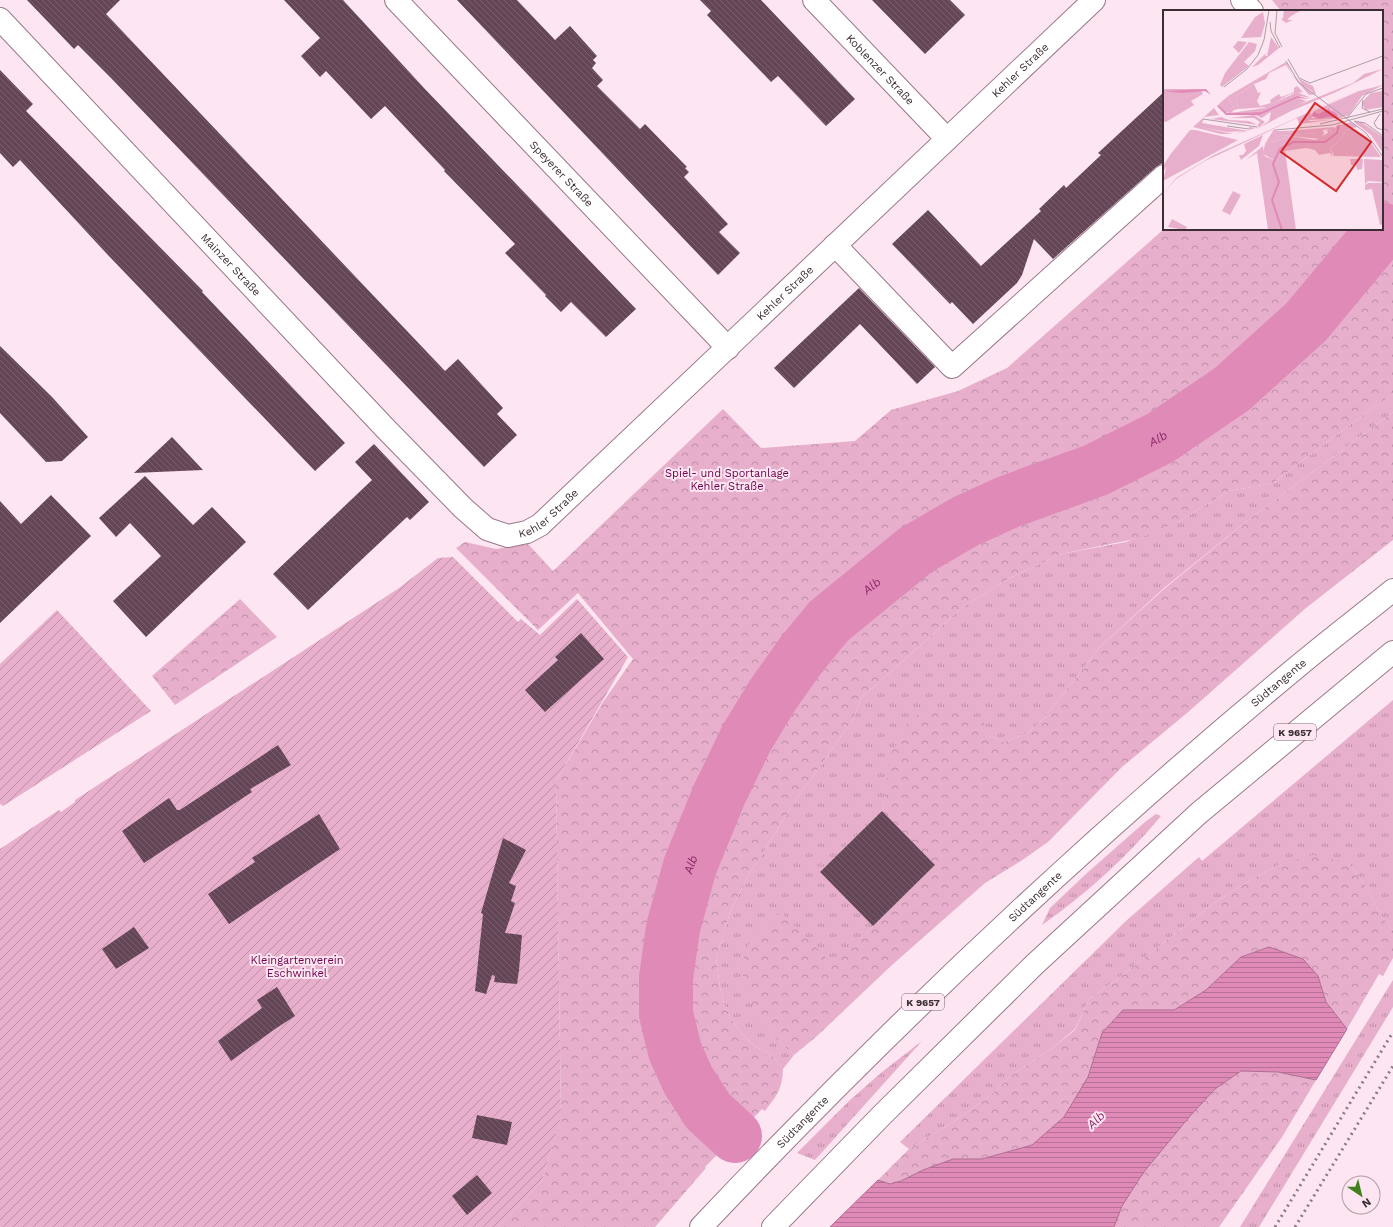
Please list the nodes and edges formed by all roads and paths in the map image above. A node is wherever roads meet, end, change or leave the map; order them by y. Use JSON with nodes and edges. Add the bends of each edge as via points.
{"nodes":[{"id":1,"x":396,"y":0,"type":"edge"},
{"id":2,"x":814,"y":0,"type":"edge"},
{"id":3,"x":1094,"y":0,"type":"edge"},
{"id":4,"x":1242,"y":0,"type":"edge"},
{"id":5,"x":1251,"y":10,"type":"edge"},
{"id":6,"x":0,"y":19,"type":"edge"},
{"id":7,"x":947,"y":139,"type":"junction"},
{"id":8,"x":1163,"y":177,"type":"edge"},
{"id":9,"x":835,"y":245,"type":"junction"},
{"id":10,"x":728,"y":348,"type":"junction"},
{"id":11,"x":463,"y":508,"type":"joint"},
{"id":12,"x":1393,"y":590,"type":"edge"},
{"id":13,"x":1393,"y":652,"type":"edge"},
{"id":14,"x":701,"y":1227,"type":"edge"},
{"id":15,"x":773,"y":1227,"type":"edge"}],
"edges":[{"from":1,"to":10,"type":"main road","name":"Speyerer Straße"},
{"from":2,"to":7,"type":"main road","name":"Koblenzer Straße"},
{"from":3,"to":7,"type":"main road","name":"Kehler Straße"},
{"from":4,"to":5,"type":"main road"},
{"from":6,"to":11,"type":"main road","name":"Mainzer Straße"},
{"from":7,"to":9,"type":"main road","name":"Kehler Straße"},
{"from":8,"to":9,"type":"main road","via":[[952,368]]},
{"from":9,"to":10,"type":"main road","name":"Kehler Straße"},
{"from":10,"to":11,"type":"main road","name":"Kehler Straße","via":[[540,525],[527,532],[508,536],[487,529]]},
{"from":12,"to":14,"type":"main road","name":"Südtangente","number":"K 9657","via":[[1298,666],[1155,787],[981,947],[851,1072]]},
{"from":13,"to":15,"type":"main road","number":"K 9657","via":[[1199,814],[1034,964]]}]}
